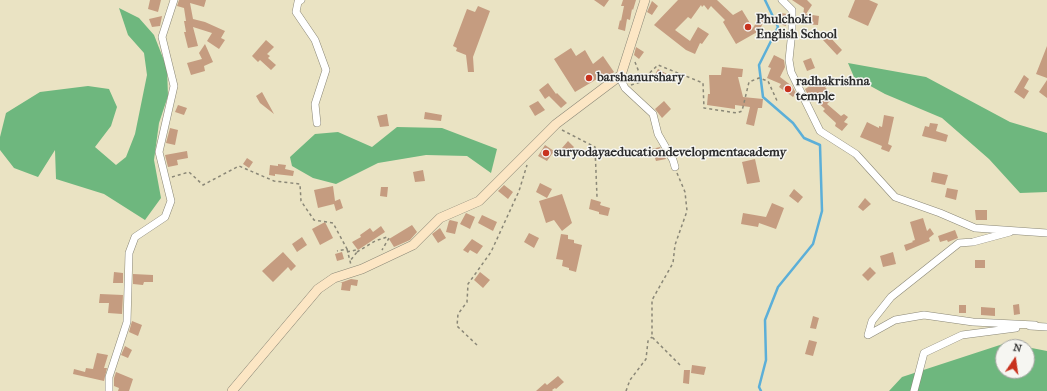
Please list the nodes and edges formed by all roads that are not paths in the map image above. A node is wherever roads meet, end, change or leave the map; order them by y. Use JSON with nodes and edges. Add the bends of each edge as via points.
{"nodes":[{"id":1,"x":174,"y":0,"type":"edge"},
{"id":2,"x":301,"y":0,"type":"edge"},
{"id":3,"x":645,"y":0,"type":"edge"},
{"id":4,"x":782,"y":0,"type":"edge"},
{"id":5,"x":622,"y":80,"type":"junction"},
{"id":6,"x":317,"y":123,"type":"dead end"},
{"id":7,"x":675,"y":167,"type":"road end"},
{"id":8,"x":1018,"y":230,"type":"junction"},
{"id":9,"x":1047,"y":233,"type":"edge"},
{"id":10,"x":1035,"y":325,"type":"junction"},
{"id":11,"x":1047,"y":327,"type":"edge"},
{"id":12,"x":109,"y":391,"type":"edge"},
{"id":13,"x":232,"y":391,"type":"edge"},
{"id":14,"x":914,"y":391,"type":"edge"}],
"edges":[{"from":1,"to":12,"type":"street","via":[[162,37],[174,86],[159,152],[171,201],[165,216],[135,237],[129,253],[127,322],[109,377]]},
{"from":2,"to":6,"type":"street","via":[[296,12],[315,40],[326,70],[315,104]]},
{"from":3,"to":5,"type":"street","via":[[627,55]]},
{"from":4,"to":8,"type":"street","via":[[792,10],[789,60],[791,72],[820,131],[856,154],[896,197],[975,228]]},
{"from":5,"to":7,"type":"street","via":[[630,92],[653,114],[658,134]]},
{"from":5,"to":13,"type":"street","via":[[560,121],[479,201],[440,218],[413,245],[362,269],[334,278],[318,289]]},
{"from":8,"to":9,"type":"street"},
{"from":8,"to":10,"type":"street","via":[[973,242],[958,243],[891,297],[872,321],[868,335],[895,320],[924,315],[973,322]]},
{"from":10,"to":11,"type":"street"},
{"from":10,"to":14,"type":"street","via":[[962,335],[924,353]]}]}
